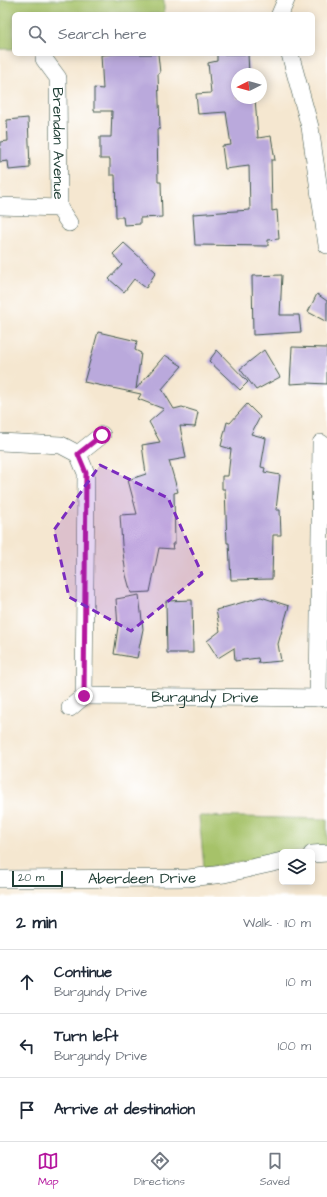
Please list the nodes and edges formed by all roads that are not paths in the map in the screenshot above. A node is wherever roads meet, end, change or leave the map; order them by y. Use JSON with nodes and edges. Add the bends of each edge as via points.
{"nodes":[{"id":1,"x":286,"y":0,"type":"edge"},
{"id":2,"x":281,"y":12,"type":"edge"},
{"id":3,"x":291,"y":56,"type":"edge"},
{"id":4,"x":44,"y":59,"type":"dead end"},
{"id":5,"x":0,"y":206,"type":"edge"},
{"id":6,"x":59,"y":208,"type":"junction"},
{"id":7,"x":69,"y":223,"type":"dead end"},
{"id":8,"x":327,"y":245,"type":"edge"},
{"id":9,"x":102,"y":435,"type":"dead end"},
{"id":10,"x":0,"y":442,"type":"edge"},
{"id":11,"x":321,"y":443,"type":"dead end"},
{"id":12,"x":78,"y":454,"type":"junction"},
{"id":13,"x":84,"y":696,"type":"junction"},
{"id":14,"x":323,"y":698,"type":"edge"},
{"id":15,"x":70,"y":708,"type":"dead end"},
{"id":16,"x":327,"y":853,"type":"edge"},
{"id":17,"x":315,"y":854,"type":"edge"},
{"id":18,"x":279,"y":862,"type":"edge"},
{"id":19,"x":0,"y":879,"type":"edge"}],
"edges":[{"from":1,"to":2,"type":"street"},
{"from":3,"to":8,"type":"street","via":[[310,127]]},
{"from":4,"to":6,"type":"street","name":"Brendan Avenue","via":[[58,78]]},
{"from":5,"to":6,"type":"street","name":"Brendan Avenue"},
{"from":6,"to":7,"type":"street","name":"Brendan Avenue"},
{"from":9,"to":12,"type":"street"},
{"from":10,"to":12,"type":"street","via":[[61,446]]},
{"from":11,"to":14,"type":"street"},
{"from":12,"to":13,"type":"street","via":[[86,473]]},
{"from":13,"to":14,"type":"street","name":"Burgundy Drive"},
{"from":13,"to":15,"type":"street"},
{"from":16,"to":17,"type":"street"},
{"from":18,"to":19,"type":"street","name":"Aberdeen Drive","via":[[224,874],[188,878]]}]}
